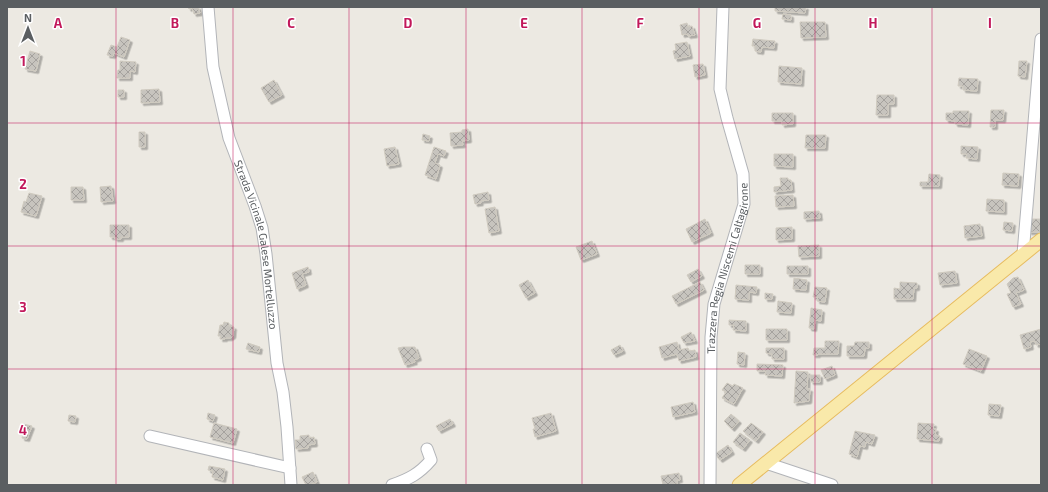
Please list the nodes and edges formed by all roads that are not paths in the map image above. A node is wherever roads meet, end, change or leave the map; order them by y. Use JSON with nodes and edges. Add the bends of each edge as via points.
{"nodes":[{"id":1,"x":208,"y":7,"type":"edge"},
{"id":2,"x":723,"y":7,"type":"edge"},
{"id":3,"x":1041,"y":39,"type":"edge"},
{"id":4,"x":1041,"y":240,"type":"edge"},
{"id":5,"x":1023,"y":254,"type":"junction"},
{"id":6,"x":150,"y":436,"type":"dead end"},
{"id":7,"x":428,"y":448,"type":"dead end"},
{"id":8,"x":766,"y":463,"type":"junction"},
{"id":9,"x":290,"y":468,"type":"junction"},
{"id":10,"x":291,"y":485,"type":"edge"},
{"id":11,"x":392,"y":485,"type":"edge"},
{"id":12,"x":710,"y":485,"type":"edge"},
{"id":13,"x":739,"y":485,"type":"edge"},
{"id":14,"x":832,"y":485,"type":"edge"}],
"edges":[{"from":1,"to":9,"type":"street","name":"Strada Vicinale Galese Mortelluzzo","via":[[213,67],[229,138],[262,228]]},
{"from":2,"to":12,"type":"street","name":"Trazzera Regia Niscemi Caltagirone","via":[[720,89],[743,174],[744,204],[714,304],[711,336]]},
{"from":3,"to":5,"type":"street"},
{"from":4,"to":5,"type":"main road"},
{"from":5,"to":8,"type":"main road"},
{"from":6,"to":9,"type":"street"},
{"from":7,"to":11,"type":"street","via":[[431,460],[423,470]]},
{"from":8,"to":13,"type":"main road"},
{"from":8,"to":14,"type":"street"},
{"from":9,"to":10,"type":"street","name":"Strada Vicinale Galese Mortelluzzo"}]}
